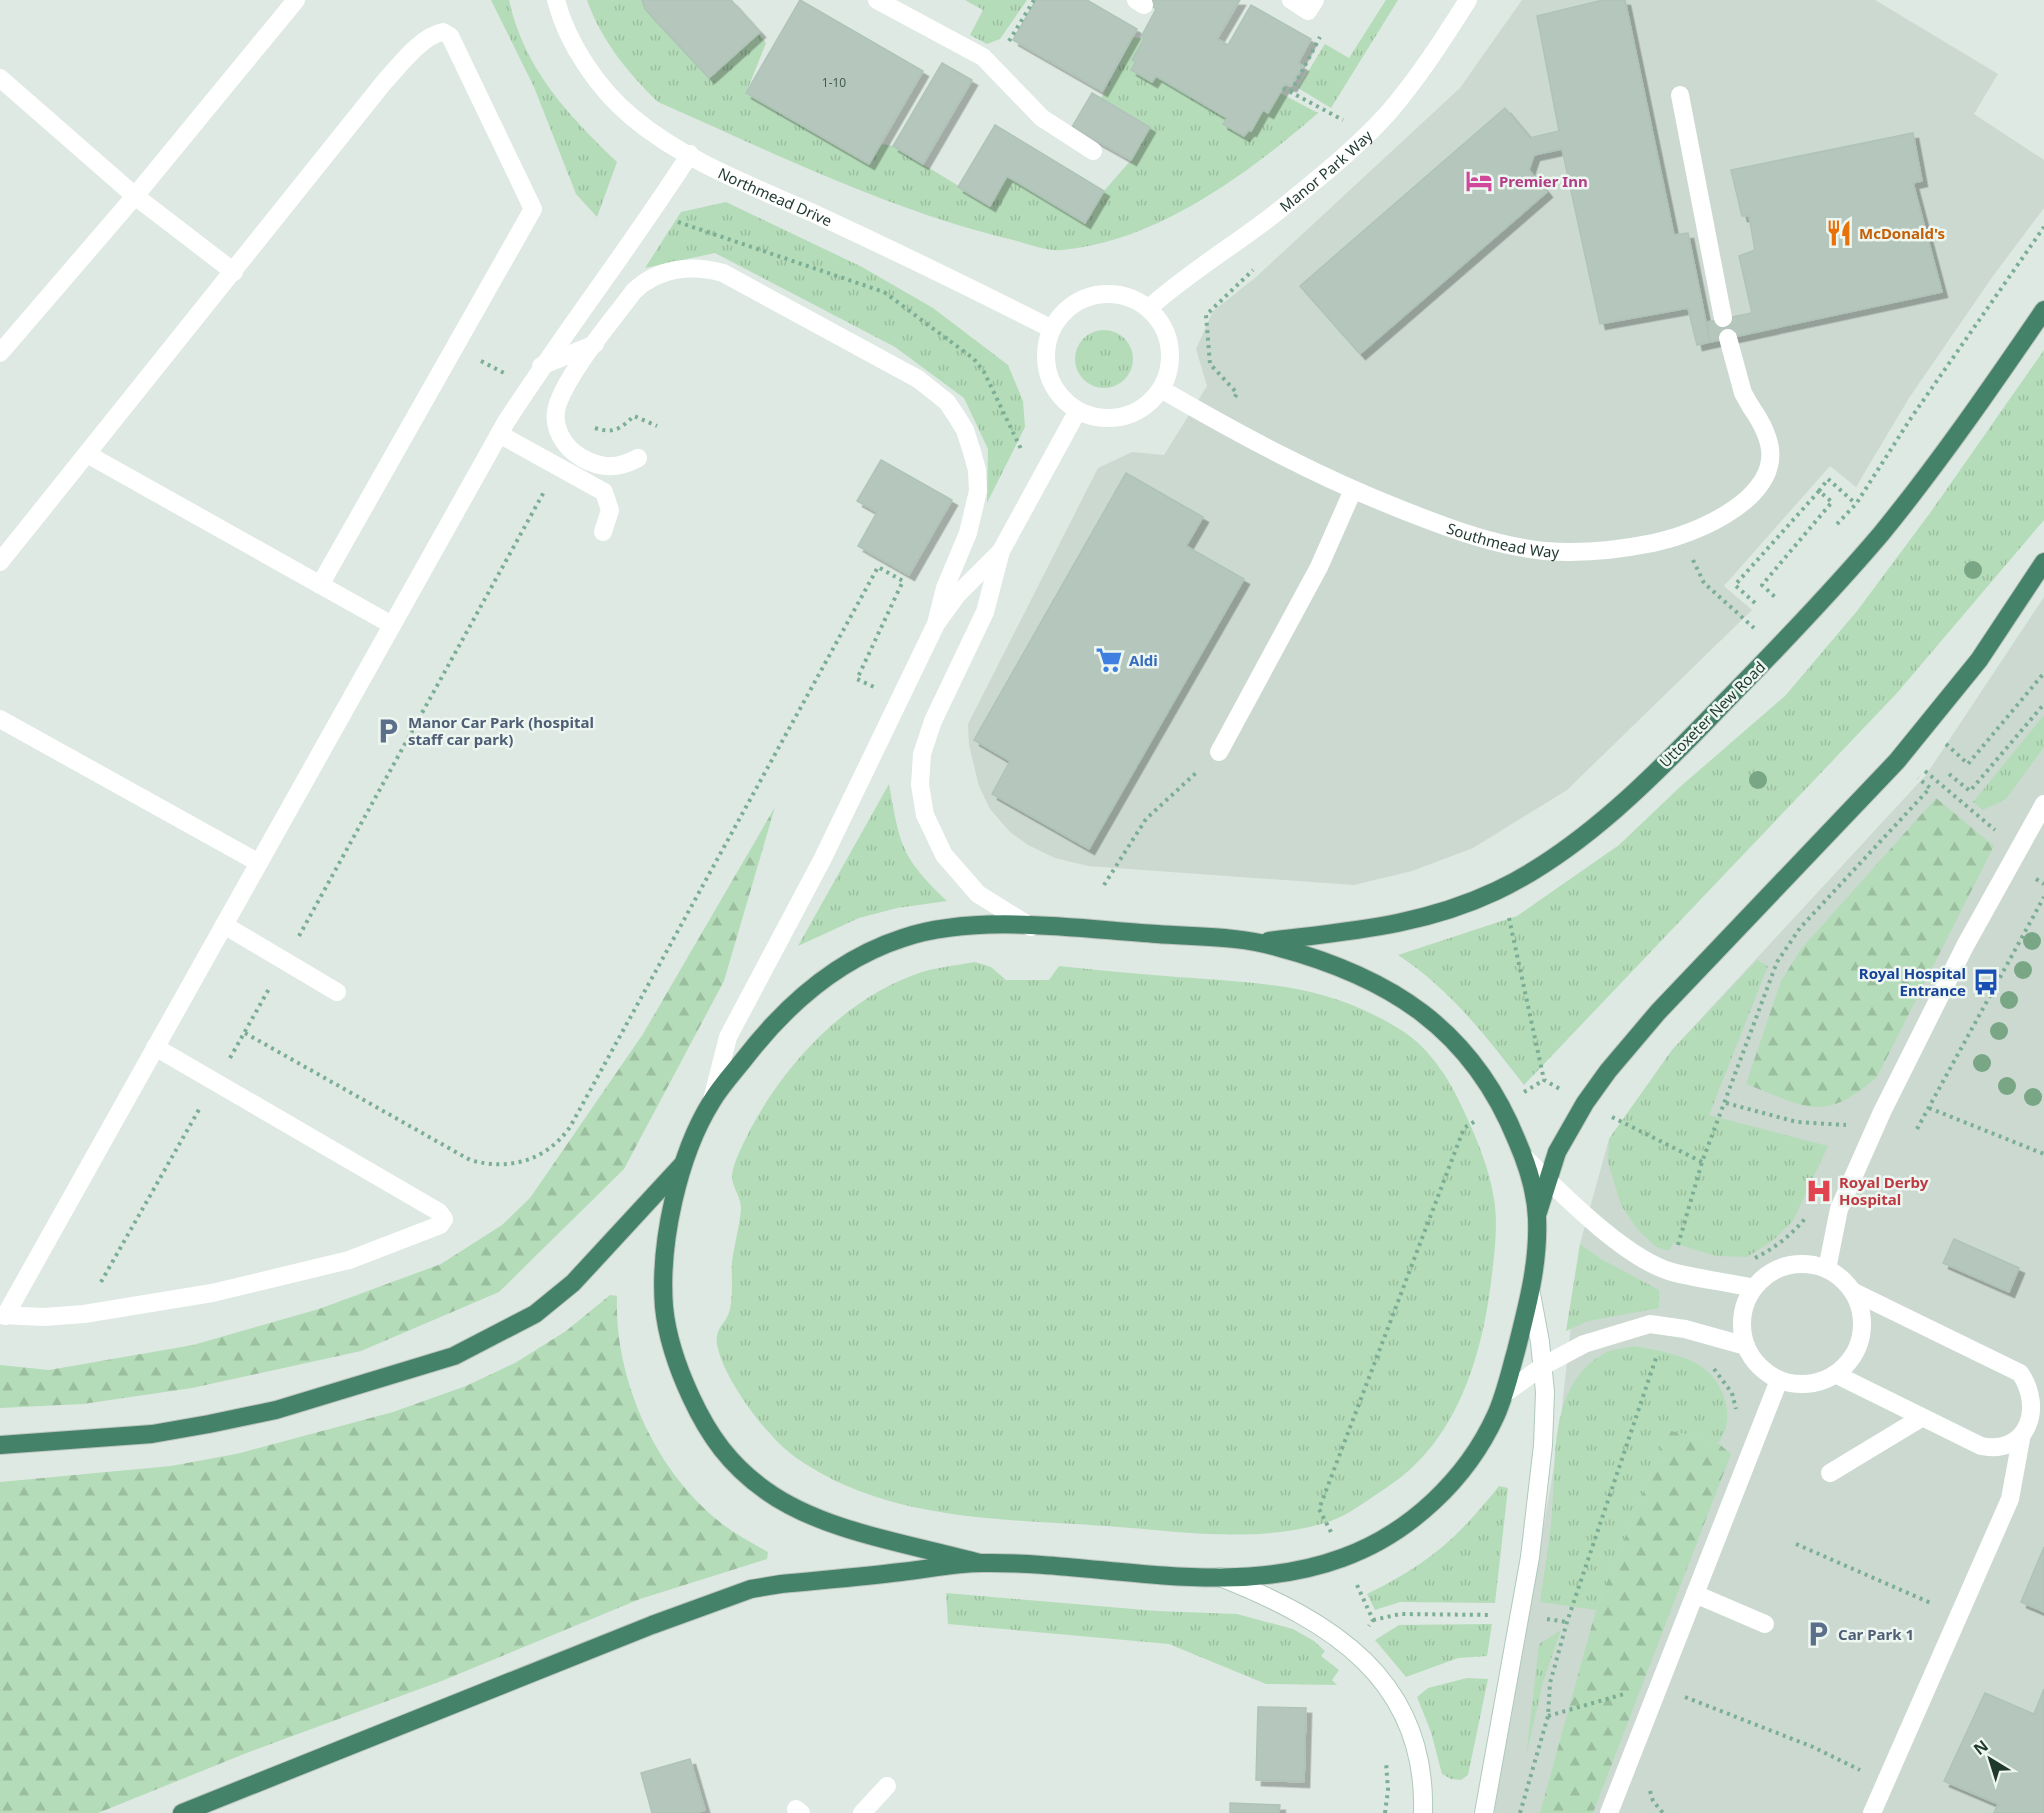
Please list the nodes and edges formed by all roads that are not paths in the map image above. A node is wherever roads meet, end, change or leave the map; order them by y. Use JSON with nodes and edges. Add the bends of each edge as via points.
{"nodes":[{"id":1,"x":296,"y":0,"type":"edge"},
{"id":2,"x":556,"y":0,"type":"edge"},
{"id":3,"x":877,"y":0,"type":"edge"},
{"id":4,"x":1291,"y":0,"type":"edge"},
{"id":5,"x":1468,"y":0,"type":"edge"},
{"id":6,"x":1312,"y":5,"type":"edge"},
{"id":7,"x":0,"y":78,"type":"edge"},
{"id":8,"x":1680,"y":95,"type":"dead end"},
{"id":9,"x":1093,"y":151,"type":"dead end"},
{"id":10,"x":690,"y":154,"type":"junction"},
{"id":11,"x":135,"y":196,"type":"junction"},
{"id":12,"x":234,"y":272,"type":"junction"},
{"id":13,"x":1149,"y":308,"type":"junction"},
{"id":14,"x":2044,"y":310,"type":"edge"},
{"id":15,"x":1723,"y":318,"type":"dead end"},
{"id":16,"x":1052,"y":328,"type":"junction"},
{"id":17,"x":1728,"y":338,"type":"dead end"},
{"id":18,"x":595,"y":344,"type":"junction"},
{"id":19,"x":0,"y":353,"type":"edge"},
{"id":20,"x":542,"y":366,"type":"junction"},
{"id":21,"x":1161,"y":389,"type":"junction"},
{"id":22,"x":1077,"y":412,"type":"junction"},
{"id":23,"x":499,"y":434,"type":"junction"},
{"id":24,"x":87,"y":454,"type":"junction"},
{"id":25,"x":638,"y":458,"type":"dead end"},
{"id":26,"x":1353,"y":490,"type":"junction"},
{"id":27,"x":603,"y":532,"type":"dead end"},
{"id":28,"x":1001,"y":551,"type":"junction"},
{"id":29,"x":0,"y":562,"type":"edge"},
{"id":30,"x":2043,"y":566,"type":"edge"},
{"id":31,"x":320,"y":585,"type":"junction"},
{"id":32,"x":936,"y":624,"type":"junction"},
{"id":33,"x":393,"y":625,"type":"junction"},
{"id":34,"x":0,"y":720,"type":"edge"},
{"id":35,"x":1219,"y":752,"type":"road end"},
{"id":36,"x":2044,"y":804,"type":"edge"},
{"id":37,"x":259,"y":863,"type":"junction"},
{"id":38,"x":224,"y":925,"type":"junction"},
{"id":39,"x":1030,"y":927,"type":"junction"},
{"id":40,"x":1261,"y":942,"type":"junction"},
{"id":41,"x":337,"y":992,"type":"dead end"},
{"id":42,"x":155,"y":1047,"type":"junction"},
{"id":43,"x":711,"y":1101,"type":"junction"},
{"id":44,"x":1524,"y":1157,"type":"junction"},
{"id":45,"x":683,"y":1164,"type":"junction"},
{"id":46,"x":1547,"y":1179,"type":"junction"},
{"id":47,"x":1537,"y":1214,"type":"junction"},
{"id":48,"x":1827,"y":1269,"type":"junction"},
{"id":49,"x":1754,"y":1288,"type":"junction"},
{"id":50,"x":1854,"y":1292,"type":"junction"},
{"id":51,"x":1531,"y":1294,"type":"junction"},
{"id":52,"x":3,"y":1316,"type":"edge"},
{"id":53,"x":1746,"y":1346,"type":"junction"},
{"id":54,"x":1543,"y":1366,"type":"junction"},
{"id":55,"x":1835,"y":1374,"type":"junction"},
{"id":56,"x":1779,"y":1380,"type":"junction"},
{"id":57,"x":1504,"y":1394,"type":"junction"},
{"id":58,"x":1921,"y":1418,"type":"junction"},
{"id":59,"x":2021,"y":1439,"type":"junction"},
{"id":60,"x":0,"y":1445,"type":"edge"},
{"id":61,"x":1830,"y":1473,"type":"dead end"},
{"id":62,"x":980,"y":1563,"type":"junction"},
{"id":63,"x":1218,"y":1577,"type":"junction"},
{"id":64,"x":1695,"y":1594,"type":"junction"},
{"id":65,"x":1765,"y":1624,"type":"dead end"},
{"id":66,"x":887,"y":1786,"type":"dead end"},
{"id":67,"x":1488,"y":1794,"type":"junction"},
{"id":68,"x":182,"y":1813,"type":"edge"},
{"id":69,"x":862,"y":1813,"type":"edge"},
{"id":70,"x":1423,"y":1813,"type":"edge"},
{"id":71,"x":1484,"y":1813,"type":"edge"},
{"id":72,"x":1488,"y":1813,"type":"edge"},
{"id":73,"x":1609,"y":1813,"type":"edge"},
{"id":74,"x":1872,"y":1813,"type":"edge"}],
"edges":[{"from":1,"to":11,"type":"street"},
{"from":2,"to":10,"type":"street","name":"Northmead Drive","via":[[572,40],[617,103],[632,118]]},
{"from":3,"to":9,"type":"street","via":[[983,57],[1042,118]]},
{"from":4,"to":6,"type":"street"},
{"from":5,"to":13,"type":"street","name":"Manor Park Way","via":[[1416,77],[1367,133],[1274,214],[1181,279]]},
{"from":7,"to":11,"type":"street"},
{"from":8,"to":15,"type":"street"},
{"from":10,"to":16,"type":"street","name":"Northmead Drive","via":[[749,186]]},
{"from":10,"to":20,"type":"street"},
{"from":11,"to":12,"type":"street"},
{"from":11,"to":19,"type":"street"},
{"from":12,"to":24,"type":"street"},
{"from":12,"to":31,"type":"street","via":[[385,81],[436,33],[450,36],[532,209]]},
{"from":13,"to":16,"type":"street","via":[[1125,296],[1101,295],[1078,301]]},
{"from":13,"to":21,"type":"street","via":[[1164,327],[1170,350],[1169,368]]},
{"from":14,"to":40,"type":"highway","name":"Uttoxeter New Road","via":[[1888,524],[1803,623],[1636,790],[1572,843],[1499,890],[1431,917],[1385,927]]},
{"from":16,"to":22,"type":"street","via":[[1045,360],[1060,396]]},
{"from":17,"to":26,"type":"street","name":"Southmead Way","via":[[1747,400],[1772,449],[1767,471],[1757,488],[1736,507],[1686,534],[1632,548],[1599,551],[1524,548],[1465,534]]},
{"from":18,"to":20,"type":"street"},
{"from":18,"to":25,"type":"street","via":[[558,403],[560,434],[572,451],[596,465],[622,467]]},
{"from":18,"to":32,"type":"street","via":[[645,281],[676,270],[709,269],[743,284],[934,391],[947,402],[965,430],[977,470],[978,491]]},
{"from":20,"to":23,"type":"street"},
{"from":21,"to":22,"type":"street","via":[[1133,414],[1109,419]]},
{"from":21,"to":26,"type":"street","name":"Southmead Way","via":[[1245,438]]},
{"from":22,"to":28,"type":"street"},
{"from":23,"to":27,"type":"street","via":[[604,492],[610,510]]},
{"from":23,"to":33,"type":"street"},
{"from":24,"to":29,"type":"street"},
{"from":24,"to":31,"type":"street"},
{"from":26,"to":35,"type":"street","via":[[1319,567]]},
{"from":28,"to":32,"type":"street","via":[[957,595]]},
{"from":28,"to":39,"type":"street","via":[[985,612],[933,721],[922,754],[920,785],[926,815],[944,855],[978,894]]},
{"from":30,"to":46,"type":"highway","via":[[1980,660],[1901,756],[1658,1012],[1608,1071],[1579,1113]]},
{"from":31,"to":33,"type":"street"},
{"from":32,"to":43,"type":"street","via":[[826,852],[728,1037]]},
{"from":33,"to":37,"type":"street"},
{"from":34,"to":37,"type":"street"},
{"from":36,"to":48,"type":"street","via":[[1965,946],[1882,1112],[1839,1209]]},
{"from":37,"to":38,"type":"street"},
{"from":38,"to":41,"type":"street"},
{"from":38,"to":42,"type":"street"},
{"from":39,"to":40,"type":"highway"},
{"from":39,"to":43,"type":"highway","via":[[962,925],[930,931],[899,939],[835,971],[775,1019]]},
{"from":40,"to":44,"type":"highway","via":[[1361,975],[1402,997],[1459,1046],[1487,1081],[1503,1106]]},
{"from":42,"to":52,"type":"street"},
{"from":42,"to":52,"type":"street","via":[[439,1212],[444,1219],[440,1225],[349,1260],[212,1293],[84,1314]]},
{"from":43,"to":45,"type":"highway"},
{"from":44,"to":46,"type":"street"},
{"from":44,"to":47,"type":"highway"},
{"from":45,"to":60,"type":"highway","via":[[573,1283],[535,1314],[454,1356],[276,1410],[209,1424],[152,1434]]},
{"from":45,"to":62,"type":"highway","via":[[668,1230],[664,1309],[674,1355],[710,1437],[734,1465],[792,1508],[829,1523]]},
{"from":46,"to":47,"type":"highway"},
{"from":46,"to":49,"type":"street","via":[[1640,1257],[1671,1272]]},
{"from":47,"to":51,"type":"highway"},
{"from":48,"to":49,"type":"street","via":[[1787,1265],[1768,1273]]},
{"from":48,"to":50,"type":"street","via":[[1843,1278]]},
{"from":49,"to":53,"type":"street","via":[[1745,1306],[1742,1326]]},
{"from":50,"to":55,"type":"street","via":[[1861,1309],[1861,1337],[1849,1362]]},
{"from":50,"to":59,"type":"street","via":[[2020,1373],[2037,1402],[2033,1424]]},
{"from":51,"to":54,"type":"street"},
{"from":51,"to":57,"type":"highway"},
{"from":53,"to":54,"type":"street","via":[[1650,1324],[1584,1344]]},
{"from":53,"to":56,"type":"street","via":[[1765,1372]]},
{"from":54,"to":57,"type":"street"},
{"from":54,"to":67,"type":"street","via":[[1543,1445],[1530,1557]]},
{"from":55,"to":56,"type":"street","via":[[1817,1382]]},
{"from":55,"to":58,"type":"street"},
{"from":56,"to":64,"type":"street"},
{"from":57,"to":63,"type":"highway","via":[[1484,1437],[1462,1470],[1405,1524],[1344,1557],[1293,1571]]},
{"from":58,"to":59,"type":"street","via":[[1995,1449]]},
{"from":58,"to":61,"type":"street"},
{"from":59,"to":74,"type":"street","via":[[2010,1499]]},
{"from":62,"to":63,"type":"highway"},
{"from":62,"to":68,"type":"highway","via":[[751,1589],[652,1624]]},
{"from":63,"to":70,"type":"street","via":[[1266,1595],[1313,1622],[1343,1641],[1379,1677],[1406,1718],[1418,1752],[1424,1785]]},
{"from":64,"to":65,"type":"street"},
{"from":64,"to":73,"type":"street"},
{"from":66,"to":69,"type":"street"},
{"from":67,"to":71,"type":"street"},
{"from":67,"to":72,"type":"street"}]}
